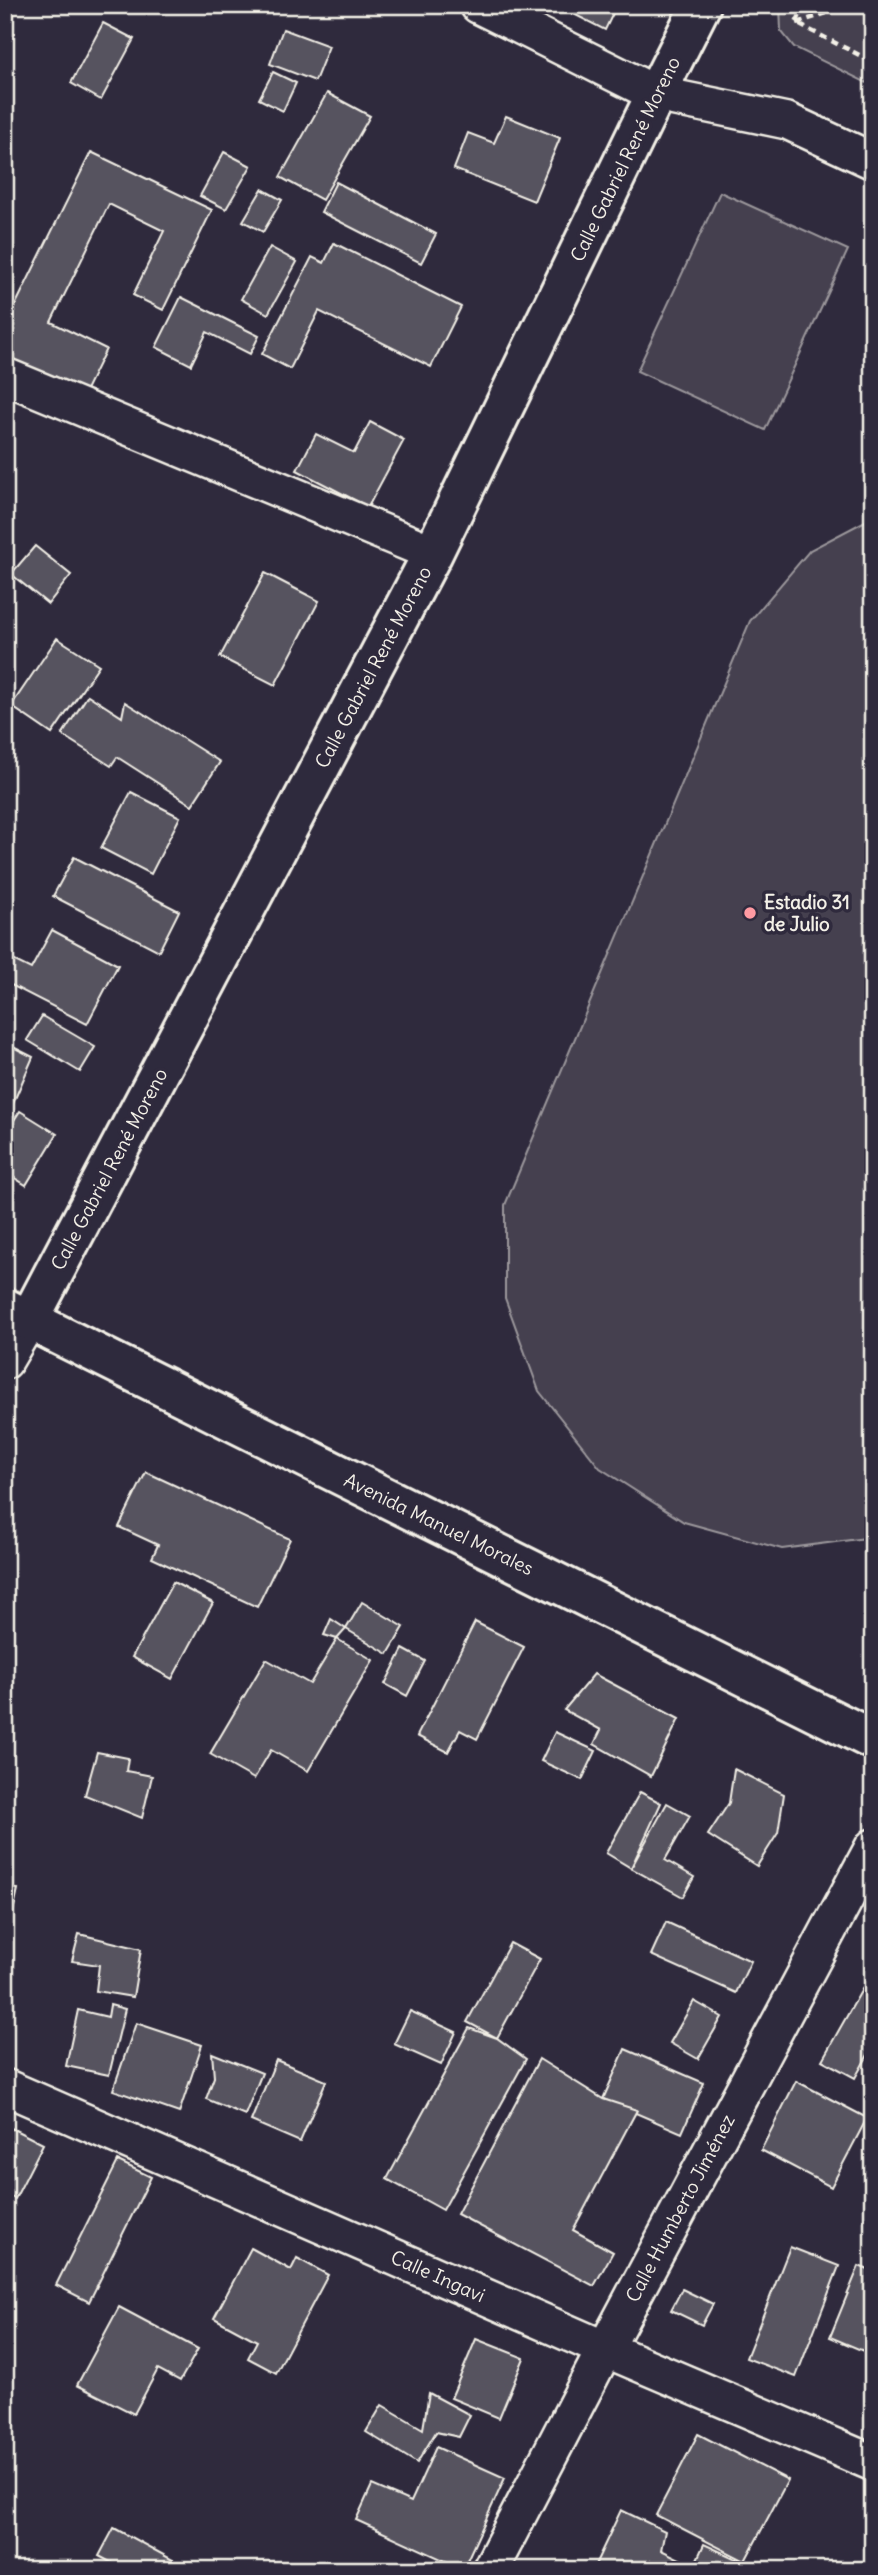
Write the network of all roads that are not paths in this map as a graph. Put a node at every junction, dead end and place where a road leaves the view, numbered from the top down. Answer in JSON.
{"nodes":[{"id":1,"x":478,"y":5,"type":"edge"},
{"id":2,"x":701,"y":5,"type":"edge"},
{"id":3,"x":656,"y":94,"type":"junction"},
{"id":4,"x":873,"y":161,"type":"edge"},
{"id":5,"x":5,"y":376,"type":"edge"},
{"id":6,"x":433,"y":553,"type":"junction"},
{"id":7,"x":17,"y":1314,"type":"edge"},
{"id":8,"x":5,"y":1361,"type":"edge"},
{"id":9,"x":873,"y":1740,"type":"edge"},
{"id":10,"x":873,"y":1847,"type":"edge"},
{"id":11,"x":5,"y":2087,"type":"edge"},
{"id":12,"x":605,"y":2349,"type":"junction"},
{"id":13,"x":873,"y":2463,"type":"edge"},
{"id":14,"x":490,"y":2570,"type":"edge"}],
"edges":[{"from":1,"to":3,"type":"street"},
{"from":2,"to":3,"type":"street","name":"Calle Gabriel René Moreno"},
{"from":3,"to":4,"type":"street"},
{"from":3,"to":6,"type":"street","name":"Calle Gabriel René Moreno"},
{"from":5,"to":6,"type":"street"},
{"from":6,"to":7,"type":"street","name":"Calle Gabriel René Moreno"},
{"from":7,"to":8,"type":"street"},
{"from":7,"to":9,"type":"street","name":"Avenida Manuel Morales"},
{"from":10,"to":12,"type":"street","name":"Calle Humberto Jiménez"},
{"from":11,"to":12,"type":"street","name":"Calle Ingavi"},
{"from":12,"to":13,"type":"street","name":"Calle Ingavi"},
{"from":12,"to":14,"type":"street","name":"Calle Humberto Jiménez"}]}
